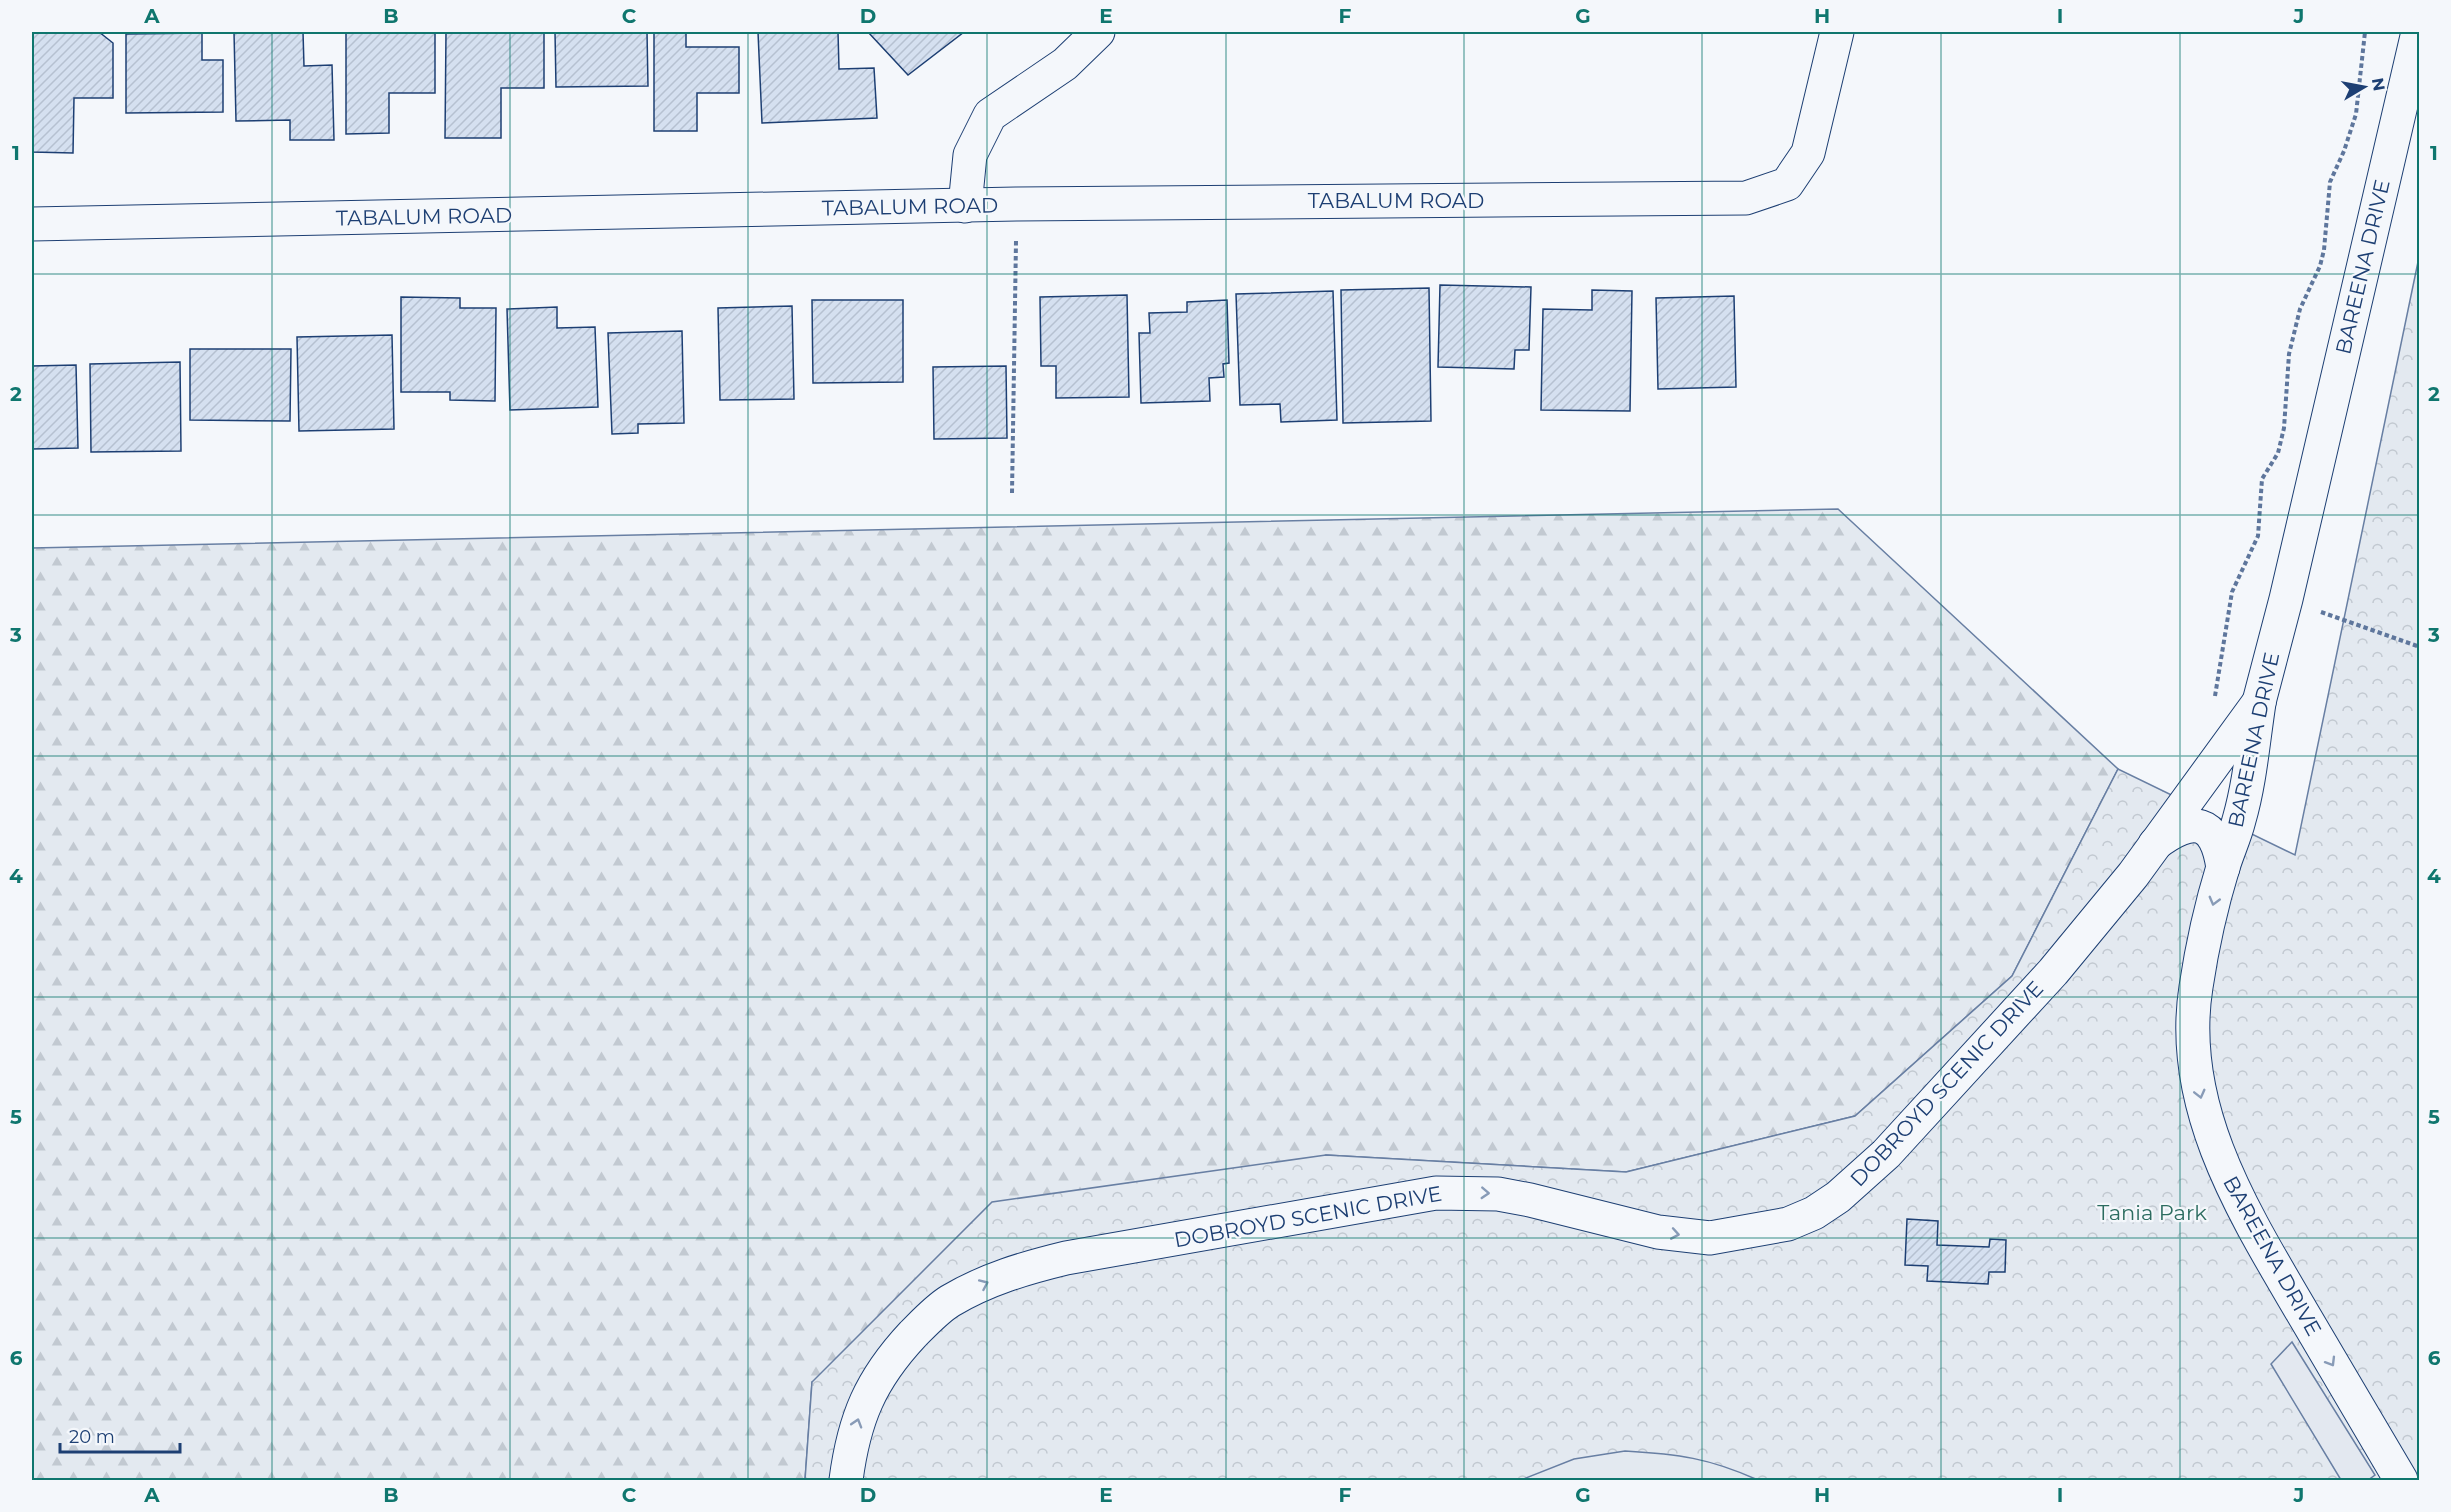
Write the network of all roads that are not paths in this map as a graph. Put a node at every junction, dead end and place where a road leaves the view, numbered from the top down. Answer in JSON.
{"nodes":[{"id":1,"x":1098,"y":32,"type":"edge"},
{"id":2,"x":1837,"y":32,"type":"edge"},
{"id":3,"x":2418,"y":32,"type":"edge"},
{"id":4,"x":965,"y":206,"type":"junction"},
{"id":5,"x":32,"y":224,"type":"edge"},
{"id":6,"x":2259,"y":702,"type":"junction"},
{"id":7,"x":2154,"y":845,"type":"junction"},
{"id":8,"x":2223,"y":868,"type":"junction"},
{"id":9,"x":846,"y":1480,"type":"edge"},
{"id":10,"x":2401,"y":1480,"type":"edge"}],
"edges":[{"from":1,"to":4,"type":"street"},
{"from":2,"to":4,"type":"street","name":"TABALUM ROAD"},
{"from":3,"to":6,"type":"street","name":"BAREENA DRIVE"},
{"from":4,"to":5,"type":"street","name":"TABALUM ROAD"},
{"from":6,"to":7,"type":"street","name":"DOBROYD SCENIC DRIVE"},
{"from":6,"to":8,"type":"street","name":"BAREENA DRIVE"},
{"from":7,"to":8,"type":"street"},
{"from":9,"to":7,"type":"street","name":"DOBROYD SCENIC DRIVE","one_way":true},
{"from":8,"to":10,"type":"street","name":"BAREENA DRIVE","one_way":true}]}
